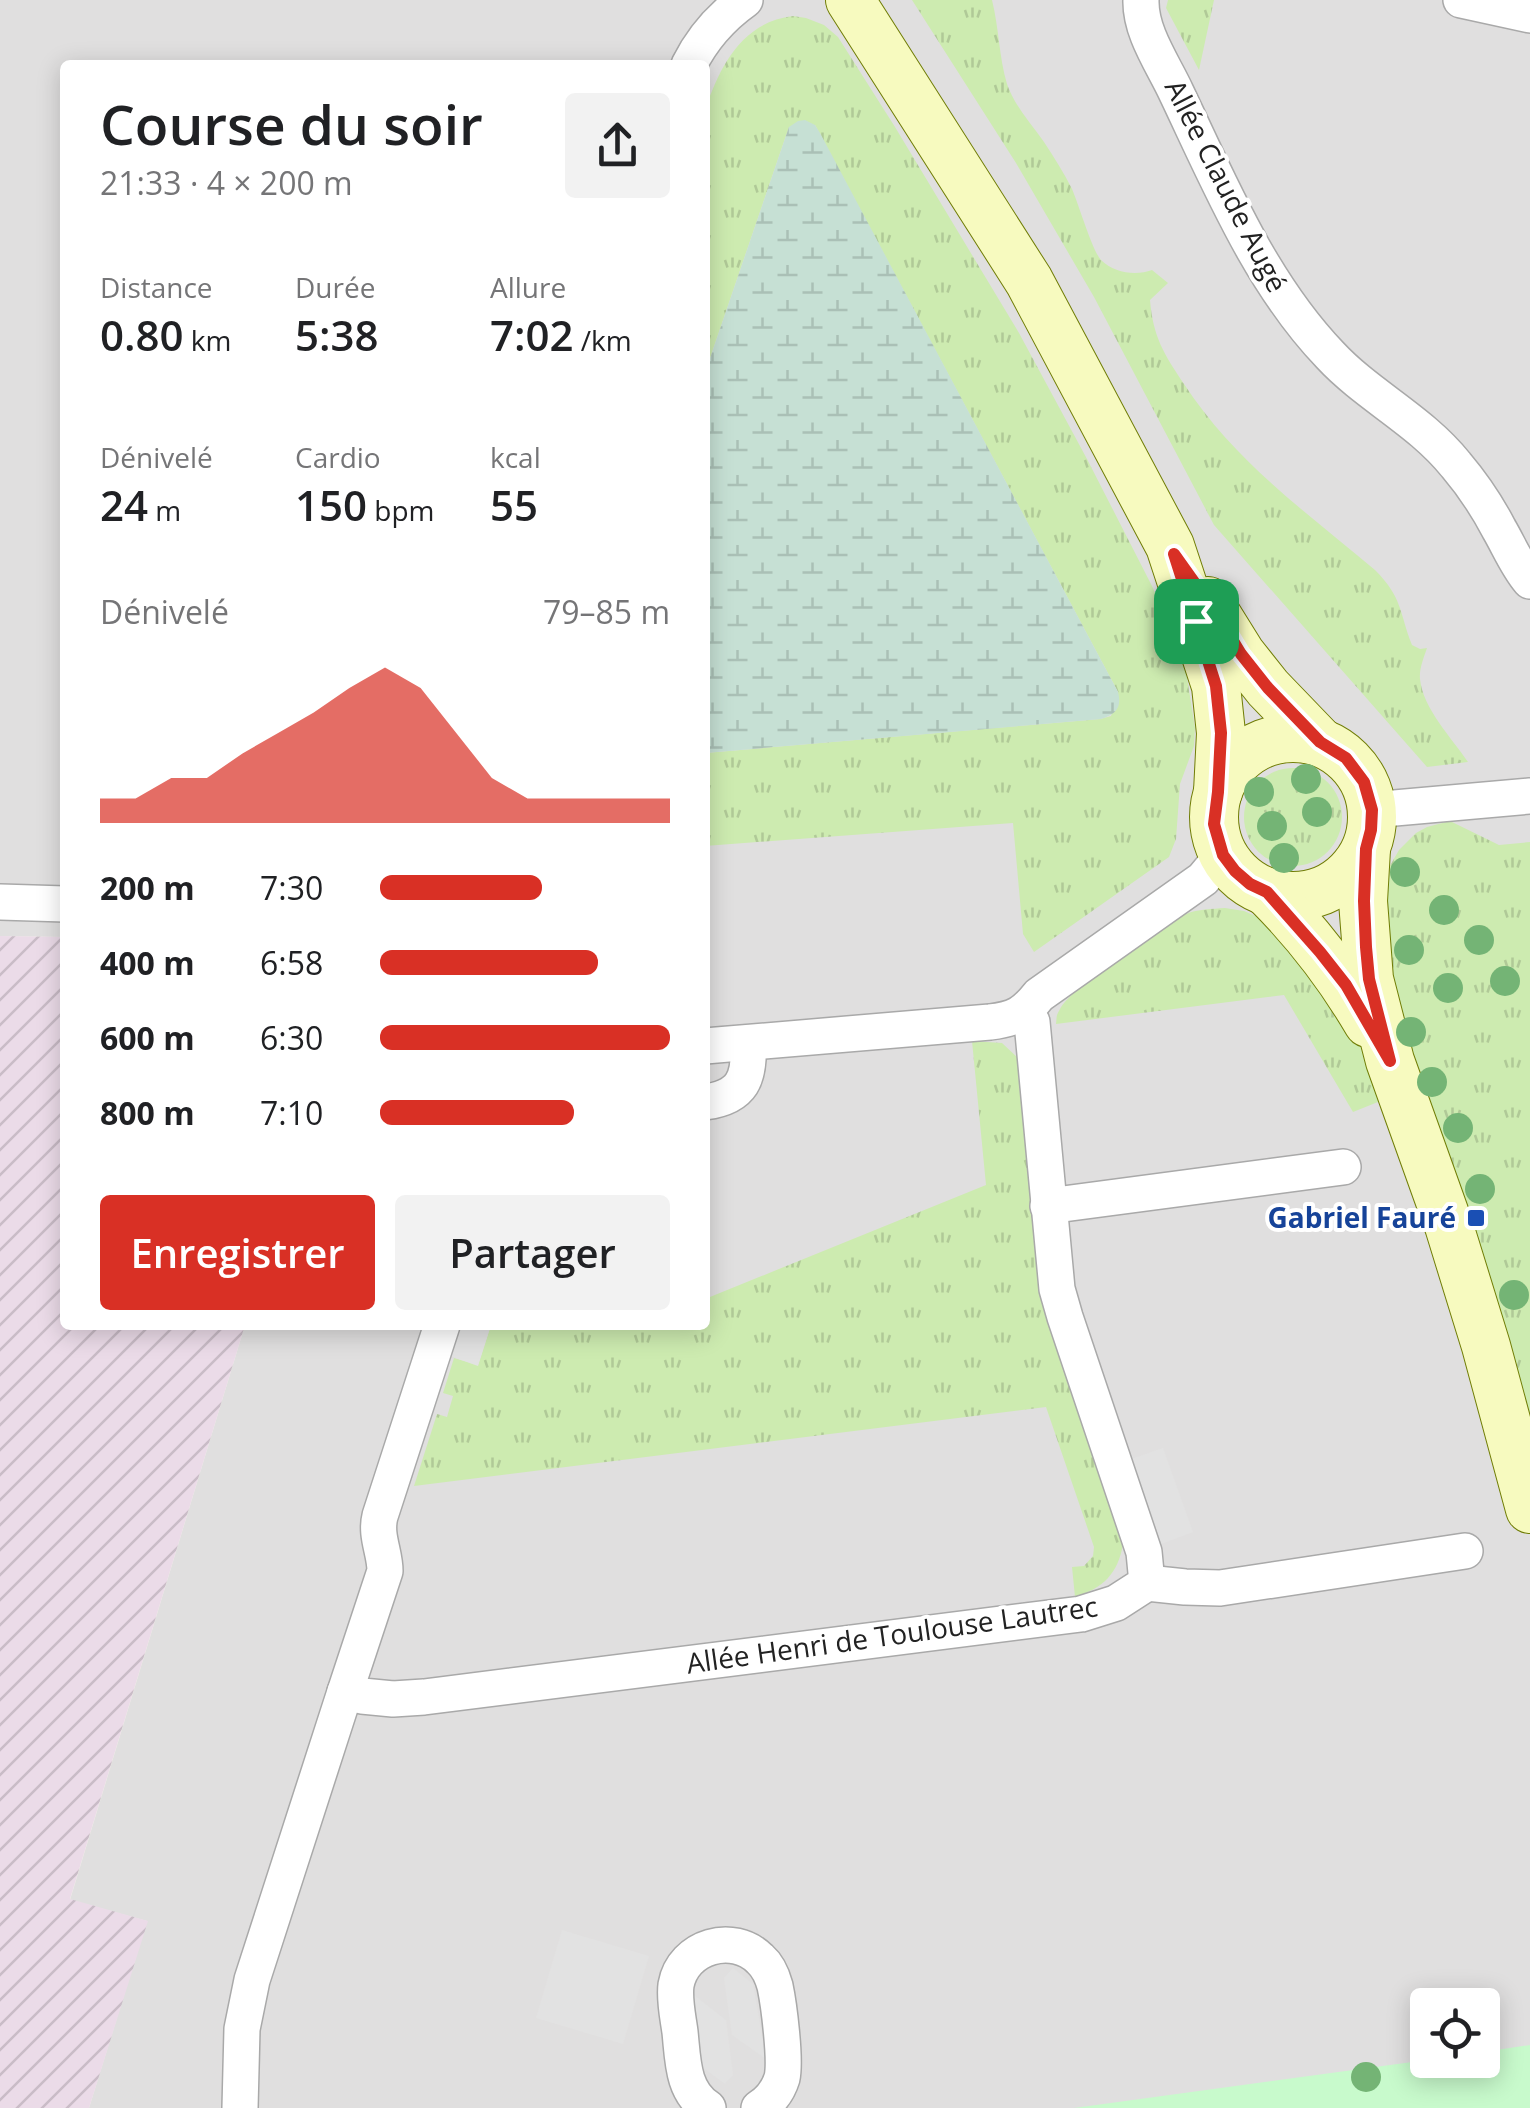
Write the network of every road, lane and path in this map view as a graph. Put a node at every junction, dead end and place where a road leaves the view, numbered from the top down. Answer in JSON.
{"nodes":[{"id":1,"x":744,"y":0,"type":"edge"},
{"id":2,"x":850,"y":0,"type":"edge"},
{"id":3,"x":1141,"y":0,"type":"edge"},
{"id":4,"x":1461,"y":0,"type":"edge"},
{"id":5,"x":1530,"y":15,"type":"edge"},
{"id":6,"x":691,"y":60,"type":"edge"},
{"id":7,"x":1174,"y":554,"type":"junction"},
{"id":8,"x":1530,"y":581,"type":"edge"},
{"id":9,"x":1320,"y":742,"type":"junction"},
{"id":10,"x":1218,"y":792,"type":"junction"},
{"id":11,"x":1530,"y":796,"type":"edge"},
{"id":12,"x":1369,"y":830,"type":"junction"},
{"id":13,"x":1223,"y":855,"type":"junction"},
{"id":14,"x":1267,"y":892,"type":"junction"},
{"id":15,"x":0,"y":902,"type":"edge"},
{"id":16,"x":60,"y":904,"type":"edge"},
{"id":17,"x":1025,"y":1012,"type":"junction"},
{"id":18,"x":748,"y":1043,"type":"junction"},
{"id":19,"x":710,"y":1046,"type":"edge"},
{"id":20,"x":1390,"y":1061,"type":"junction"},
{"id":21,"x":710,"y":1101,"type":"edge"},
{"id":22,"x":1343,"y":1166,"type":"dead end"},
{"id":23,"x":1048,"y":1206,"type":"junction"},
{"id":24,"x":440,"y":1330,"type":"edge"},
{"id":25,"x":1530,"y":1509,"type":"edge"},
{"id":26,"x":1465,"y":1551,"type":"dead end"},
{"id":27,"x":1147,"y":1583,"type":"junction"},
{"id":28,"x":345,"y":1692,"type":"junction"},
{"id":29,"x":700,"y":2106,"type":"edge"},
{"id":30,"x":240,"y":2108,"type":"edge"},
{"id":31,"x":759,"y":2108,"type":"edge"}],
"edges":[{"from":1,"to":6,"type":"street"},
{"from":2,"to":7,"type":"main road"},
{"from":3,"to":8,"type":"street","name":"Allée Claude Augé"},
{"from":4,"to":5,"type":"street"},
{"from":7,"to":9,"type":"main road"},
{"from":7,"to":10,"type":"main road"},
{"from":9,"to":10,"type":"main road"},
{"from":9,"to":12,"type":"main road"},
{"from":10,"to":13,"type":"main road"},
{"from":11,"to":12,"type":"street"},
{"from":12,"to":14,"type":"main road"},
{"from":12,"to":20,"type":"main road"},
{"from":13,"to":14,"type":"main road"},
{"from":13,"to":17,"type":"street"},
{"from":14,"to":20,"type":"main road"},
{"from":15,"to":16,"type":"street"},
{"from":17,"to":18,"type":"street"},
{"from":17,"to":23,"type":"street"},
{"from":18,"to":19,"type":"street"},
{"from":18,"to":21,"type":"street"},
{"from":20,"to":25,"type":"main road"},
{"from":22,"to":23,"type":"street"},
{"from":23,"to":27,"type":"street"},
{"from":24,"to":28,"type":"street"},
{"from":26,"to":27,"type":"street"},
{"from":27,"to":28,"type":"street","name":"Allée Henri de Toulouse Lautrec"},
{"from":28,"to":30,"type":"street"},
{"from":29,"to":31,"type":"street"}]}
